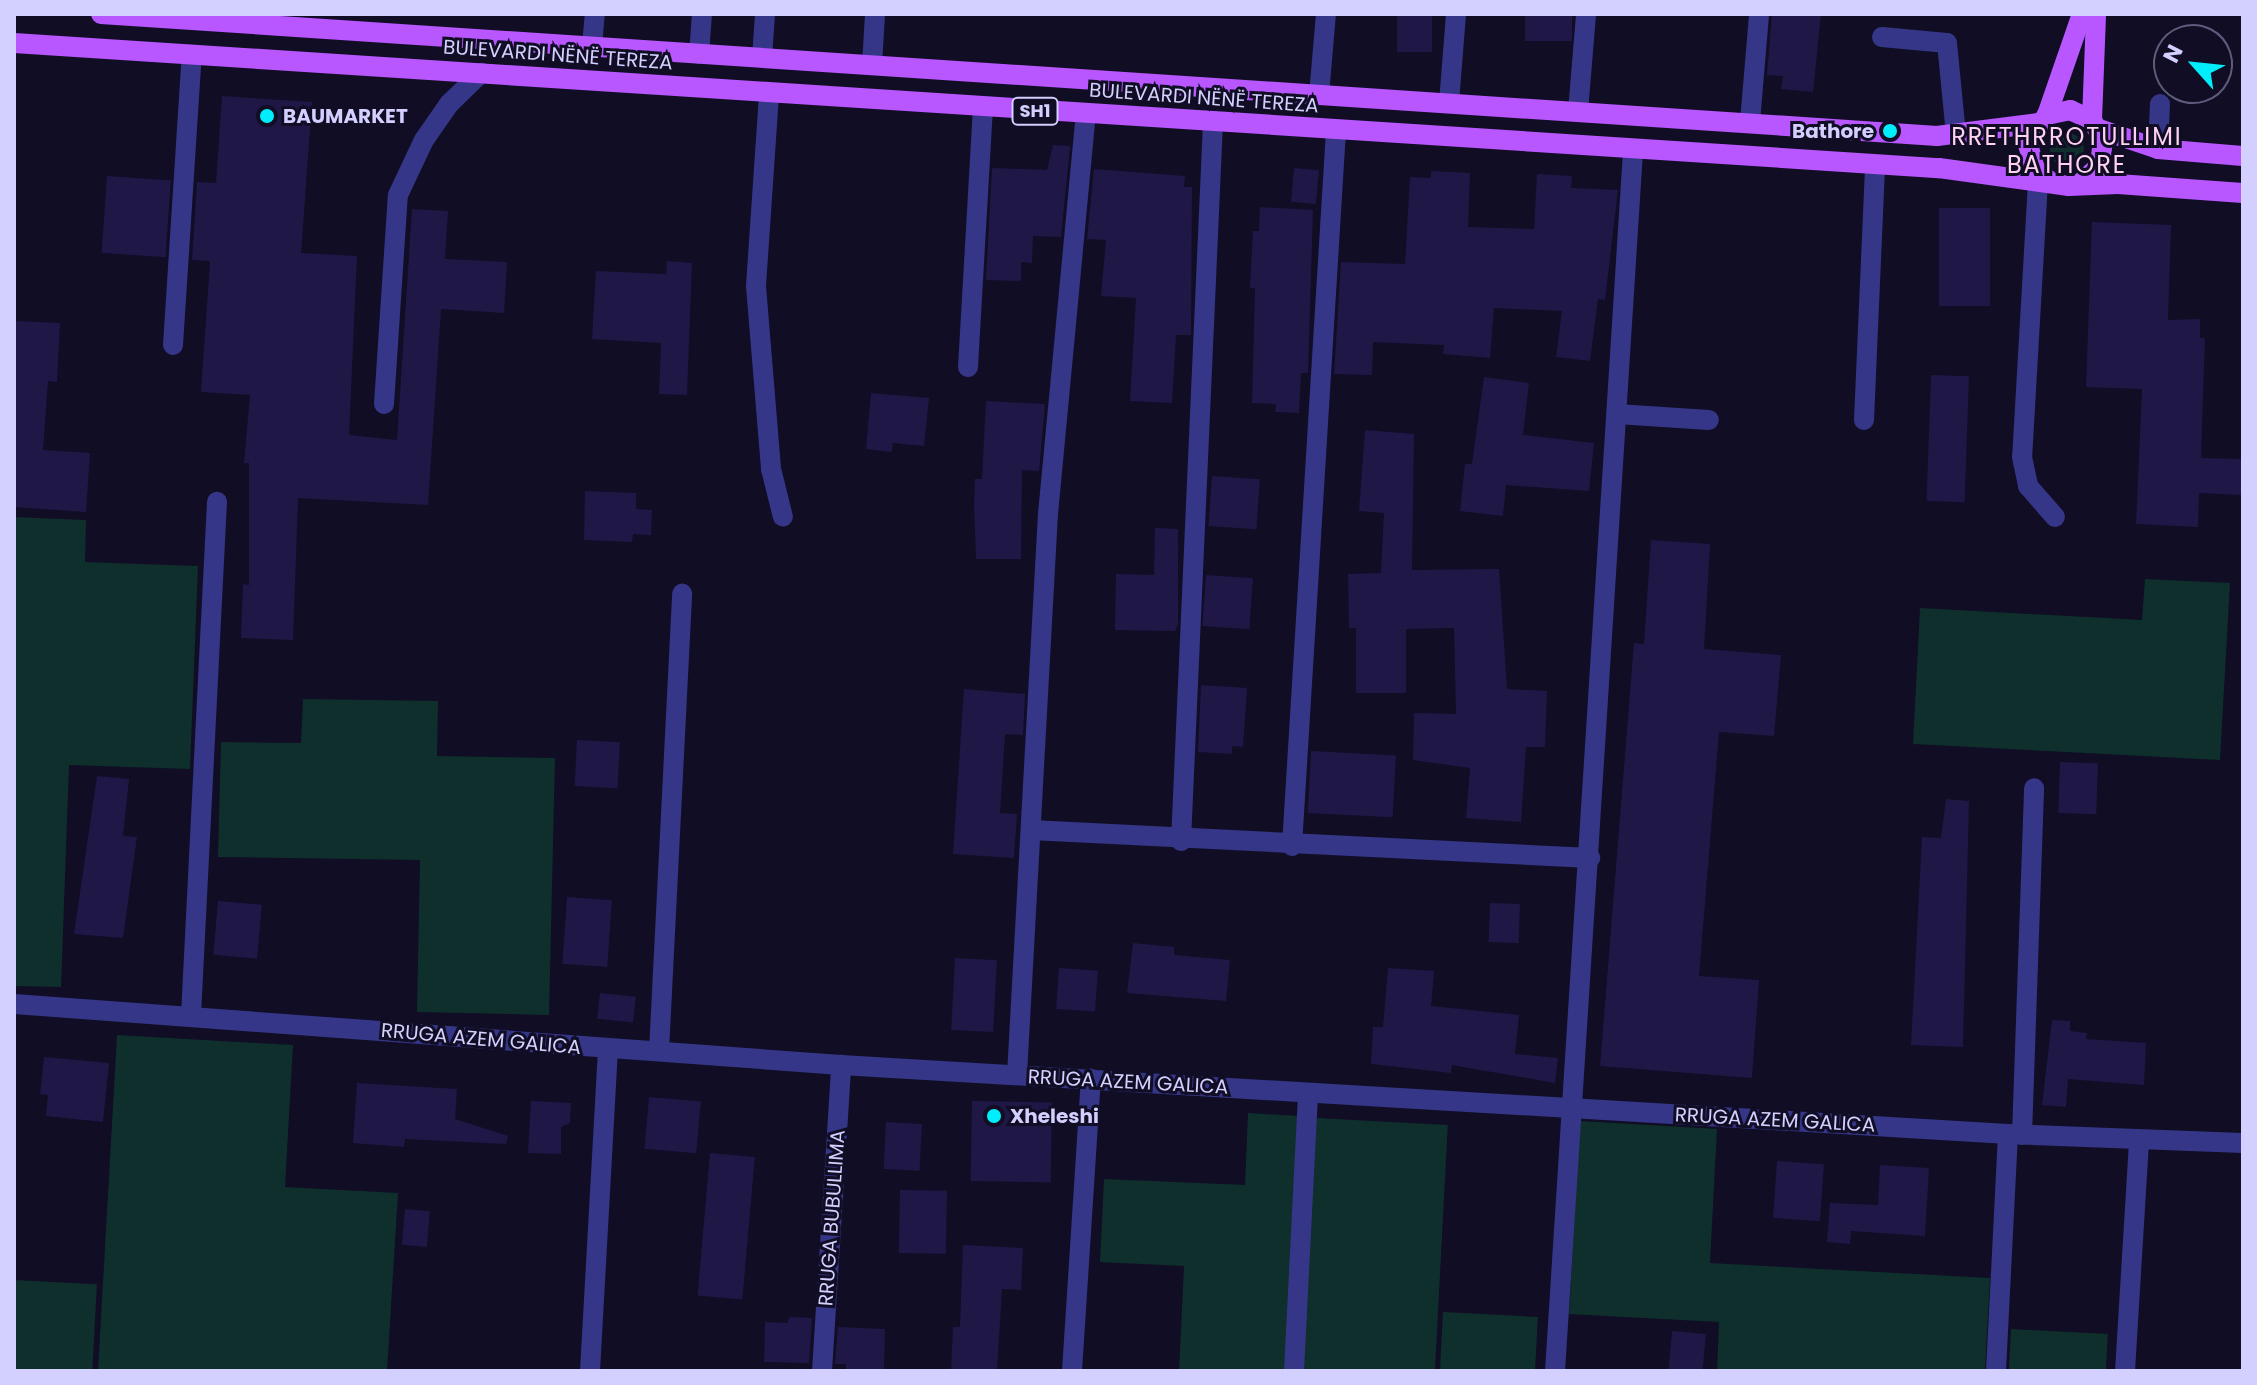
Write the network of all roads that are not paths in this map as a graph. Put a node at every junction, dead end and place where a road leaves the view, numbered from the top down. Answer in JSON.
{"nodes":[{"id":1,"x":101,"y":14,"type":"edge"},
{"id":2,"x":595,"y":14,"type":"edge"},
{"id":3,"x":702,"y":14,"type":"edge"},
{"id":4,"x":765,"y":14,"type":"edge"},
{"id":5,"x":875,"y":14,"type":"edge"},
{"id":6,"x":1326,"y":14,"type":"edge"},
{"id":7,"x":1456,"y":14,"type":"edge"},
{"id":8,"x":1586,"y":14,"type":"edge"},
{"id":9,"x":1759,"y":14,"type":"edge"},
{"id":10,"x":2082,"y":14,"type":"edge"},
{"id":11,"x":2096,"y":14,"type":"edge"},
{"id":12,"x":1882,"y":37,"type":"dead end"},
{"id":13,"x":14,"y":43,"type":"edge"},
{"id":14,"x":592,"y":46,"type":"junction"},
{"id":15,"x":699,"y":54,"type":"junction"},
{"id":16,"x":192,"y":55,"type":"junction"},
{"id":17,"x":762,"y":58,"type":"junction"},
{"id":18,"x":872,"y":65,"type":"junction"},
{"id":19,"x":481,"y":73,"type":"junction"},
{"id":20,"x":769,"y":95,"type":"junction"},
{"id":21,"x":1319,"y":95,"type":"junction"},
{"id":22,"x":1449,"y":103,"type":"junction"},
{"id":23,"x":2160,"y":104,"type":"dead end"},
{"id":24,"x":983,"y":107,"type":"junction"},
{"id":25,"x":1578,"y":112,"type":"junction"},
{"id":26,"x":1086,"y":114,"type":"junction"},
{"id":27,"x":2042,"y":119,"type":"junction"},
{"id":28,"x":1750,"y":122,"type":"junction"},
{"id":29,"x":1213,"y":123,"type":"junction"},
{"id":30,"x":2095,"y":124,"type":"junction"},
{"id":31,"x":1336,"y":131,"type":"junction"},
{"id":32,"x":1956,"y":135,"type":"junction"},
{"id":33,"x":2158,"y":149,"type":"junction"},
{"id":34,"x":1633,"y":152,"type":"junction"},
{"id":35,"x":2243,"y":156,"type":"edge"},
{"id":36,"x":1875,"y":167,"type":"junction"},
{"id":37,"x":2047,"y":183,"type":"junction"},
{"id":38,"x":2081,"y":183,"type":"junction"},
{"id":39,"x":2243,"y":193,"type":"edge"},
{"id":40,"x":173,"y":345,"type":"dead end"},
{"id":41,"x":968,"y":367,"type":"dead end"},
{"id":42,"x":384,"y":404,"type":"dead end"},
{"id":43,"x":1617,"y":414,"type":"junction"},
{"id":44,"x":1709,"y":420,"type":"dead end"},
{"id":45,"x":1864,"y":420,"type":"dead end"},
{"id":46,"x":217,"y":502,"type":"dead end"},
{"id":47,"x":783,"y":517,"type":"dead end"},
{"id":48,"x":2055,"y":517,"type":"dead end"},
{"id":49,"x":682,"y":594,"type":"dead end"},
{"id":50,"x":2034,"y":788,"type":"dead end"},
{"id":51,"x":1031,"y":830,"type":"junction"},
{"id":52,"x":1181,"y":841,"type":"junction"},
{"id":53,"x":1292,"y":846,"type":"junction"},
{"id":54,"x":1590,"y":858,"type":"junction"},
{"id":55,"x":14,"y":1004,"type":"edge"},
{"id":56,"x":191,"y":1015,"type":"junction"},
{"id":57,"x":608,"y":1049,"type":"junction"},
{"id":58,"x":659,"y":1051,"type":"junction"},
{"id":59,"x":841,"y":1065,"type":"junction"},
{"id":60,"x":1017,"y":1075,"type":"junction"},
{"id":61,"x":1091,"y":1079,"type":"junction"},
{"id":62,"x":1308,"y":1093,"type":"junction"},
{"id":63,"x":1574,"y":1108,"type":"junction"},
{"id":64,"x":2015,"y":1135,"type":"junction"},
{"id":65,"x":2139,"y":1139,"type":"junction"},
{"id":66,"x":2243,"y":1143,"type":"edge"},
{"id":67,"x":590,"y":1371,"type":"edge"},
{"id":68,"x":822,"y":1371,"type":"edge"},
{"id":69,"x":1072,"y":1371,"type":"edge"},
{"id":70,"x":1294,"y":1371,"type":"edge"},
{"id":71,"x":1555,"y":1371,"type":"edge"},
{"id":72,"x":1996,"y":1371,"type":"edge"},
{"id":73,"x":2125,"y":1371,"type":"edge"}],
"edges":[{"from":1,"to":14,"type":"main road","name":"BULEVARDI NËNË TEREZA","number":"SH1"},
{"from":2,"to":14,"type":"street"},
{"from":3,"to":15,"type":"street"},
{"from":4,"to":17,"type":"street"},
{"from":5,"to":18,"type":"street"},
{"from":6,"to":21,"type":"street"},
{"from":7,"to":22,"type":"street"},
{"from":8,"to":25,"type":"street"},
{"from":9,"to":28,"type":"street"},
{"from":10,"to":27,"type":"main road"},
{"from":11,"to":30,"type":"main road"},
{"from":12,"to":32,"type":"street"},
{"from":13,"to":16,"type":"main road","name":"BULEVARDI NËNË TEREZA","number":"SH1"},
{"from":14,"to":15,"type":"main road","name":"BULEVARDI NËNË TEREZA","number":"SH1"},
{"from":15,"to":17,"type":"main road","name":"BULEVARDI NËNË TEREZA","number":"SH1"},
{"from":16,"to":19,"type":"main road","name":"BULEVARDI NËNË TEREZA","number":"SH1"},
{"from":16,"to":40,"type":"street"},
{"from":17,"to":18,"type":"main road","name":"BULEVARDI NËNË TEREZA","number":"SH1"},
{"from":18,"to":21,"type":"main road","name":"BULEVARDI NËNË TEREZA","number":"SH1"},
{"from":19,"to":20,"type":"main road","name":"BULEVARDI NËNË TEREZA","number":"SH1"},
{"from":19,"to":42,"type":"street"},
{"from":20,"to":24,"type":"main road","name":"BULEVARDI NËNË TEREZA","number":"SH1"},
{"from":20,"to":47,"type":"street"},
{"from":21,"to":22,"type":"main road","name":"BULEVARDI NËNË TEREZA","number":"SH1"},
{"from":22,"to":25,"type":"main road","name":"BULEVARDI NËNË TEREZA","number":"SH1"},
{"from":23,"to":33,"type":"street"},
{"from":24,"to":26,"type":"main road","name":"BULEVARDI NËNË TEREZA","number":"SH1"},
{"from":24,"to":41,"type":"street"},
{"from":25,"to":28,"type":"main road","name":"BULEVARDI NËNË TEREZA","number":"SH1"},
{"from":26,"to":29,"type":"main road","name":"BULEVARDI NËNË TEREZA","number":"SH1"},
{"from":26,"to":51,"type":"street"},
{"from":27,"to":30,"type":"main road","name":"BULEVARDI NËNË TEREZA","number":"SH1"},
{"from":27,"to":32,"type":"main road","name":"BULEVARDI NËNË TEREZA","number":"SH1"},
{"from":27,"to":37,"type":"main road"},
{"from":28,"to":32,"type":"main road","name":"BULEVARDI NËNË TEREZA","number":"SH1"},
{"from":29,"to":31,"type":"main road","name":"BULEVARDI NËNË TEREZA","number":"SH1"},
{"from":29,"to":52,"type":"street"},
{"from":30,"to":33,"type":"main road","name":"BULEVARDI NËNË TEREZA","number":"SH1"},
{"from":30,"to":38,"type":"main road"},
{"from":31,"to":34,"type":"main road","name":"BULEVARDI NËNË TEREZA","number":"SH1"},
{"from":31,"to":53,"type":"street"},
{"from":33,"to":35,"type":"main road","name":"BULEVARDI NËNË TEREZA","number":"SH1"},
{"from":34,"to":36,"type":"main road","name":"BULEVARDI NËNË TEREZA","number":"SH1"},
{"from":34,"to":43,"type":"street"},
{"from":36,"to":37,"type":"main road","name":"BULEVARDI NËNË TEREZA","number":"SH1"},
{"from":36,"to":45,"type":"street"},
{"from":37,"to":38,"type":"main road","name":"BULEVARDI NËNË TEREZA","number":"SH1"},
{"from":37,"to":48,"type":"street"},
{"from":38,"to":39,"type":"main road","name":"BULEVARDI NËNË TEREZA","number":"SH1"},
{"from":43,"to":44,"type":"street"},
{"from":43,"to":54,"type":"street"},
{"from":46,"to":56,"type":"street"},
{"from":49,"to":58,"type":"street"},
{"from":50,"to":64,"type":"street"},
{"from":51,"to":52,"type":"street"},
{"from":51,"to":60,"type":"street"},
{"from":52,"to":53,"type":"street"},
{"from":53,"to":54,"type":"street"},
{"from":54,"to":63,"type":"street"},
{"from":55,"to":56,"type":"street","name":"RRUGA AZEM GALICA"},
{"from":56,"to":57,"type":"street","name":"RRUGA AZEM GALICA"},
{"from":57,"to":58,"type":"street","name":"RRUGA AZEM GALICA"},
{"from":57,"to":67,"type":"street"},
{"from":58,"to":59,"type":"street","name":"RRUGA AZEM GALICA"},
{"from":59,"to":60,"type":"street","name":"RRUGA AZEM GALICA"},
{"from":59,"to":68,"type":"street","name":"RRUGA BUBULLIMA"},
{"from":60,"to":61,"type":"street","name":"RRUGA AZEM GALICA"},
{"from":61,"to":62,"type":"street","name":"RRUGA AZEM GALICA"},
{"from":61,"to":69,"type":"street"},
{"from":62,"to":63,"type":"street","name":"RRUGA AZEM GALICA"},
{"from":62,"to":70,"type":"street"},
{"from":63,"to":64,"type":"street","name":"RRUGA AZEM GALICA"},
{"from":63,"to":71,"type":"street"},
{"from":64,"to":65,"type":"street","name":"RRUGA AZEM GALICA"},
{"from":64,"to":72,"type":"street"},
{"from":65,"to":66,"type":"street","name":"RRUGA AZEM GALICA"},
{"from":65,"to":73,"type":"street"}]}
